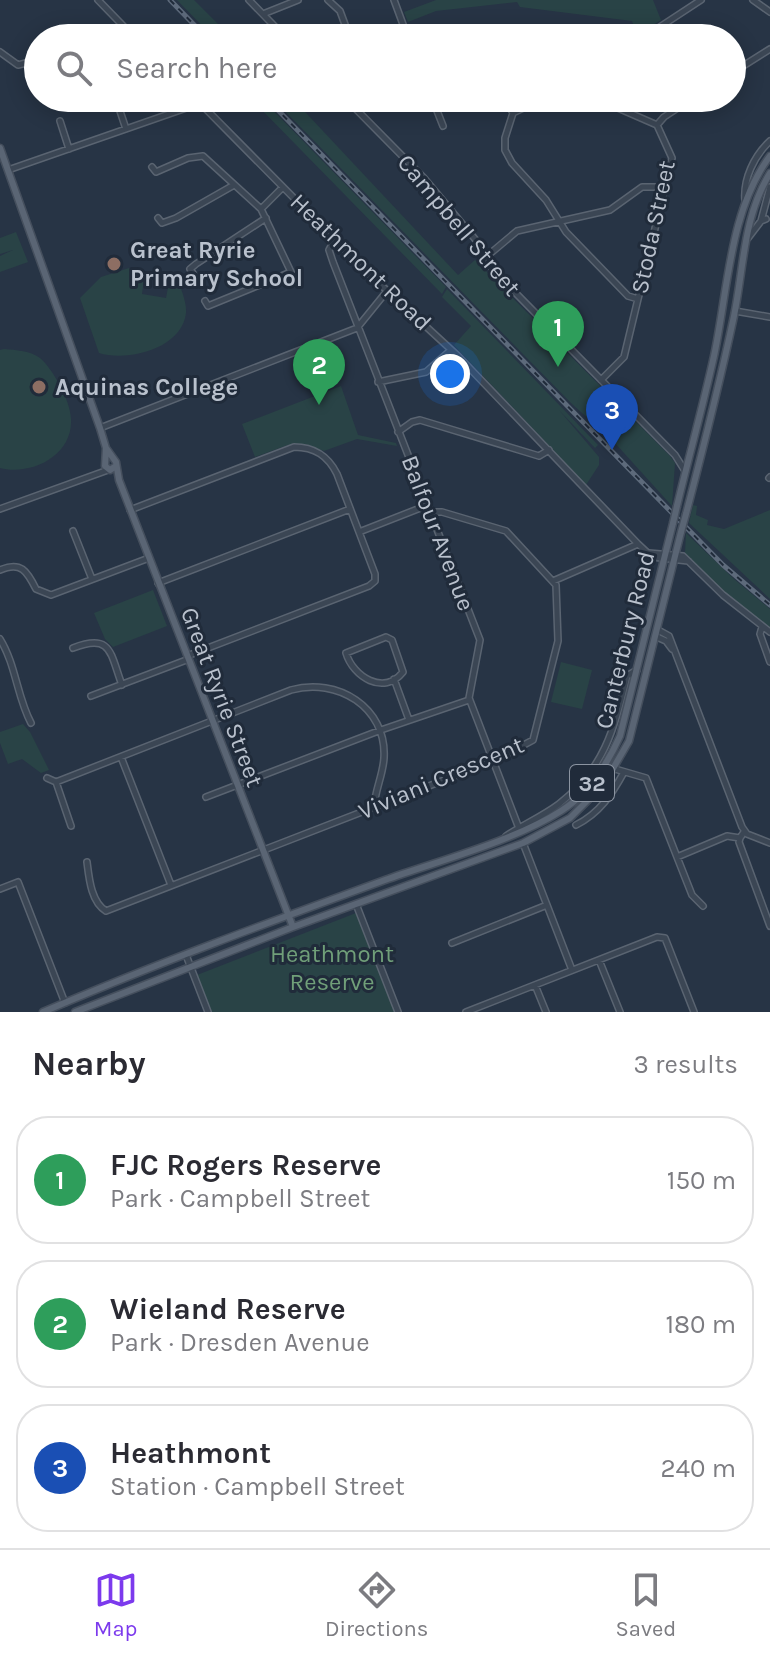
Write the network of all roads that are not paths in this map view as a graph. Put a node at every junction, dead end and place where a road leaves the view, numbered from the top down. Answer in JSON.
{"nodes":[{"id":1,"x":98,"y":0,"type":"edge"},
{"id":2,"x":249,"y":0,"type":"edge"},
{"id":3,"x":298,"y":0,"type":"edge"},
{"id":4,"x":328,"y":0,"type":"edge"},
{"id":5,"x":394,"y":0,"type":"edge"},
{"id":6,"x":701,"y":0,"type":"edge"},
{"id":7,"x":753,"y":0,"type":"edge"},
{"id":8,"x":770,"y":12,"type":"edge"},
{"id":9,"x":263,"y":14,"type":"junction"},
{"id":10,"x":121,"y":24,"type":"edge"},
{"id":11,"x":273,"y":24,"type":"edge"},
{"id":12,"x":345,"y":24,"type":"edge"},
{"id":13,"x":403,"y":24,"type":"edge"},
{"id":14,"x":664,"y":24,"type":"edge"},
{"id":15,"x":770,"y":49,"type":"edge"},
{"id":16,"x":0,"y":52,"type":"edge"},
{"id":17,"x":24,"y":64,"type":"edge"},
{"id":18,"x":746,"y":64,"type":"edge"},
{"id":19,"x":120,"y":112,"type":"edge"},
{"id":20,"x":175,"y":112,"type":"edge"},
{"id":21,"x":208,"y":112,"type":"edge"},
{"id":22,"x":359,"y":112,"type":"edge"},
{"id":23,"x":438,"y":112,"type":"edge"},
{"id":24,"x":628,"y":112,"type":"edge"},
{"id":25,"x":672,"y":112,"type":"edge"},
{"id":26,"x":513,"y":113,"type":"edge"},
{"id":27,"x":60,"y":121,"type":"dead end"},
{"id":28,"x":657,"y":125,"type":"junction"},
{"id":29,"x":443,"y":126,"type":"dead end"},
{"id":30,"x":126,"y":129,"type":"junction"},
{"id":31,"x":770,"y":141,"type":"edge"},
{"id":32,"x":0,"y":148,"type":"edge"},
{"id":33,"x":69,"y":149,"type":"junction"},
{"id":34,"x":770,"y":156,"type":"edge"},
{"id":35,"x":152,"y":167,"type":"dead end"},
{"id":36,"x":8,"y":170,"type":"junction"},
{"id":37,"x":770,"y":173,"type":"edge"},
{"id":38,"x":234,"y":185,"type":"junction"},
{"id":39,"x":283,"y":187,"type":"junction"},
{"id":40,"x":666,"y":187,"type":"junction"},
{"id":41,"x":770,"y":187,"type":"edge"},
{"id":42,"x":749,"y":207,"type":"junction"},
{"id":43,"x":261,"y":209,"type":"junction"},
{"id":44,"x":266,"y":218,"type":"junction"},
{"id":45,"x":765,"y":219,"type":"edge"},
{"id":46,"x":559,"y":221,"type":"junction"},
{"id":47,"x":162,"y":223,"type":"dead end"},
{"id":48,"x":335,"y":239,"type":"junction"},
{"id":49,"x":744,"y":243,"type":"junction"},
{"id":50,"x":485,"y":255,"type":"junction"},
{"id":51,"x":194,"y":275,"type":"dead end"},
{"id":52,"x":387,"y":291,"type":"junction"},
{"id":53,"x":638,"y":299,"type":"junction"},
{"id":54,"x":208,"y":305,"type":"dead end"},
{"id":55,"x":723,"y":309,"type":"junction"},
{"id":56,"x":735,"y":311,"type":"junction"},
{"id":57,"x":770,"y":317,"type":"edge"},
{"id":58,"x":357,"y":328,"type":"junction"},
{"id":59,"x":451,"y":350,"type":"junction"},
{"id":60,"x":601,"y":380,"type":"junction"},
{"id":61,"x":378,"y":382,"type":"junction"},
{"id":62,"x":704,"y":396,"type":"junction"},
{"id":63,"x":714,"y":398,"type":"junction"},
{"id":64,"x":100,"y":428,"type":"junction"},
{"id":65,"x":398,"y":432,"type":"junction"},
{"id":66,"x":549,"y":450,"type":"junction"},
{"id":67,"x":690,"y":454,"type":"junction"},
{"id":68,"x":675,"y":455,"type":"junction"},
{"id":69,"x":110,"y":465,"type":"junction"},
{"id":70,"x":685,"y":472,"type":"junction"},
{"id":71,"x":691,"y":493,"type":"junction"},
{"id":72,"x":680,"y":496,"type":"junction"},
{"id":73,"x":428,"y":505,"type":"junction"},
{"id":74,"x":0,"y":509,"type":"edge"},
{"id":75,"x":350,"y":509,"type":"junction"},
{"id":76,"x":130,"y":510,"type":"junction"},
{"id":77,"x":431,"y":512,"type":"junction"},
{"id":78,"x":73,"y":531,"type":"dead end"},
{"id":79,"x":359,"y":532,"type":"junction"},
{"id":80,"x":638,"y":544,"type":"junction"},
{"id":81,"x":650,"y":555,"type":"junction"},
{"id":82,"x":665,"y":556,"type":"junction"},
{"id":83,"x":676,"y":557,"type":"junction"},
{"id":84,"x":149,"y":558,"type":"junction"},
{"id":85,"x":0,"y":570,"type":"edge"},
{"id":86,"x":661,"y":572,"type":"junction"},
{"id":87,"x":92,"y":579,"type":"junction"},
{"id":88,"x":553,"y":581,"type":"junction"},
{"id":89,"x":158,"y":583,"type":"junction"},
{"id":90,"x":762,"y":627,"type":"junction"},
{"id":91,"x":644,"y":630,"type":"junction"},
{"id":92,"x":770,"y":632,"type":"edge"},
{"id":93,"x":657,"y":634,"type":"junction"},
{"id":94,"x":0,"y":639,"type":"edge"},
{"id":95,"x":73,"y":648,"type":"dead end"},
{"id":96,"x":188,"y":658,"type":"junction"},
{"id":97,"x":770,"y":662,"type":"edge"},
{"id":98,"x":394,"y":679,"type":"junction"},
{"id":99,"x":122,"y":685,"type":"junction"},
{"id":100,"x":91,"y":696,"type":"dead end"},
{"id":101,"x":469,"y":700,"type":"junction"},
{"id":102,"x":409,"y":720,"type":"junction"},
{"id":103,"x":213,"y":721,"type":"junction"},
{"id":104,"x":31,"y":723,"type":"dead end"},
{"id":105,"x":381,"y":730,"type":"junction"},
{"id":106,"x":121,"y":757,"type":"junction"},
{"id":107,"x":493,"y":761,"type":"junction"},
{"id":108,"x":615,"y":769,"type":"junction"},
{"id":109,"x":624,"y":772,"type":"junction"},
{"id":110,"x":47,"y":778,"type":"dead end"},
{"id":111,"x":56,"y":782,"type":"junction"},
{"id":112,"x":238,"y":785,"type":"junction"},
{"id":113,"x":206,"y":797,"type":"dead end"},
{"id":114,"x":374,"y":807,"type":"junction"},
{"id":115,"x":576,"y":825,"type":"dead end"},
{"id":116,"x":71,"y":826,"type":"dead end"},
{"id":117,"x":519,"y":829,"type":"junction"},
{"id":118,"x":744,"y":832,"type":"junction"},
{"id":119,"x":740,"y":838,"type":"junction"},
{"id":120,"x":523,"y":843,"type":"junction"},
{"id":121,"x":770,"y":843,"type":"edge"},
{"id":122,"x":262,"y":850,"type":"junction"},
{"id":123,"x":677,"y":857,"type":"junction"},
{"id":124,"x":87,"y":862,"type":"dead end"},
{"id":125,"x":171,"y":885,"type":"junction"},
{"id":126,"x":362,"y":888,"type":"junction"},
{"id":127,"x":0,"y":889,"type":"edge"},
{"id":128,"x":328,"y":901,"type":"junction"},
{"id":129,"x":356,"y":904,"type":"junction"},
{"id":130,"x":547,"y":905,"type":"junction"},
{"id":131,"x":703,"y":906,"type":"dead end"},
{"id":132,"x":288,"y":916,"type":"junction"},
{"id":133,"x":770,"y":926,"type":"edge"},
{"id":134,"x":293,"y":927,"type":"junction"},
{"id":135,"x":452,"y":943,"type":"dead end"},
{"id":136,"x":186,"y":955,"type":"junction"},
{"id":137,"x":599,"y":960,"type":"junction"},
{"id":138,"x":191,"y":967,"type":"junction"},
{"id":139,"x":572,"y":970,"type":"junction"},
{"id":140,"x":535,"y":985,"type":"junction"},
{"id":141,"x":65,"y":1003,"type":"junction"},
{"id":142,"x":43,"y":1012,"type":"edge"},
{"id":143,"x":75,"y":1012,"type":"edge"},
{"id":144,"x":208,"y":1012,"type":"edge"},
{"id":145,"x":398,"y":1012,"type":"edge"},
{"id":146,"x":466,"y":1012,"type":"edge"},
{"id":147,"x":546,"y":1012,"type":"edge"},
{"id":148,"x":620,"y":1012,"type":"edge"},
{"id":149,"x":694,"y":1012,"type":"edge"}],
"edges":[{"from":1,"to":10,"type":"street"},
{"from":2,"to":9,"type":"street"},
{"from":3,"to":9,"type":"street"},
{"from":4,"to":12,"type":"street"},
{"from":5,"to":13,"type":"street"},
{"from":6,"to":14,"type":"street"},
{"from":7,"to":8,"type":"street"},
{"from":9,"to":11,"type":"street"},
{"from":15,"to":18,"type":"street"},
{"from":16,"to":17,"type":"street"},
{"from":19,"to":30,"type":"street"},
{"from":20,"to":30,"type":"street"},
{"from":21,"to":39,"type":"street","name":"Heathmont Road"},
{"from":22,"to":50,"type":"street","name":"Campbell Street"},
{"from":23,"to":29,"type":"street"},
{"from":24,"to":28,"type":"street","name":"Stoda Street"},
{"from":25,"to":28,"type":"street"},
{"from":26,"to":46,"type":"street"},
{"from":27,"to":33,"type":"street"},
{"from":28,"to":40,"type":"street","name":"Stoda Street"},
{"from":30,"to":33,"type":"street"},
{"from":31,"to":42,"type":"street"},
{"from":32,"to":36,"type":"main road","name":"Great Ryrie Street"},
{"from":33,"to":36,"type":"street"},
{"from":34,"to":42,"type":"main road","name":"Canterbury Road","number":"32"},
{"from":35,"to":38,"type":"street"},
{"from":36,"to":64,"type":"main road","name":"Great Ryrie Street"},
{"from":37,"to":42,"type":"main road","name":"Canterbury Road","number":"32"},
{"from":38,"to":43,"type":"street"},
{"from":38,"to":47,"type":"street"},
{"from":39,"to":43,"type":"street"},
{"from":39,"to":48,"type":"street","name":"Heathmont Road"},
{"from":40,"to":46,"type":"street"},
{"from":40,"to":53,"type":"street","name":"Stoda Street"},
{"from":41,"to":45,"type":"street"},
{"from":42,"to":45,"type":"street"},
{"from":42,"to":49,"type":"main road","name":"Canterbury Road","number":"32"},
{"from":42,"to":55,"type":"main road","name":"Canterbury Road","number":"32"},
{"from":43,"to":44,"type":"street"},
{"from":44,"to":51,"type":"street"},
{"from":44,"to":54,"type":"street"},
{"from":45,"to":49,"type":"street"},
{"from":46,"to":50,"type":"street"},
{"from":46,"to":53,"type":"street"},
{"from":48,"to":52,"type":"street","name":"Heathmont Road"},
{"from":48,"to":58,"type":"street","name":"Balfour Avenue"},
{"from":49,"to":56,"type":"main road","name":"Canterbury Road","number":"32"},
{"from":50,"to":60,"type":"street","name":"Campbell Street"},
{"from":52,"to":58,"type":"street"},
{"from":52,"to":59,"type":"street","name":"Heathmont Road"},
{"from":53,"to":60,"type":"street","name":"Stoda Street"},
{"from":55,"to":56,"type":"main road"},
{"from":55,"to":62,"type":"main road","name":"Canterbury Road","number":"32"},
{"from":56,"to":57,"type":"street"},
{"from":56,"to":63,"type":"main road","name":"Canterbury Road","number":"32"},
{"from":58,"to":61,"type":"street","name":"Balfour Avenue"},
{"from":58,"to":64,"type":"street"},
{"from":59,"to":61,"type":"street"},
{"from":59,"to":66,"type":"street","name":"Heathmont Road"},
{"from":60,"to":68,"type":"street","name":"Campbell Street"},
{"from":61,"to":65,"type":"street","name":"Balfour Avenue"},
{"from":62,"to":63,"type":"main road"},
{"from":62,"to":67,"type":"main road","name":"Canterbury Road","number":"32"},
{"from":63,"to":71,"type":"main road","name":"Canterbury Road","number":"32"},
{"from":64,"to":69,"type":"main road","name":"Great Ryrie Street"},
{"from":65,"to":66,"type":"street"},
{"from":65,"to":73,"type":"street","name":"Balfour Avenue"},
{"from":66,"to":80,"type":"street","name":"Heathmont Road"},
{"from":67,"to":68,"type":"street"},
{"from":67,"to":70,"type":"main road","name":"Canterbury Road","number":"32"},
{"from":68,"to":70,"type":"street","name":"Campbell Street"},
{"from":69,"to":74,"type":"street"},
{"from":69,"to":76,"type":"main road","name":"Great Ryrie Street"},
{"from":70,"to":72,"type":"main road","name":"Canterbury Road","number":"32"},
{"from":71,"to":72,"type":"main road"},
{"from":71,"to":83,"type":"main road","name":"Canterbury Road","number":"32","bridge":true},
{"from":72,"to":82,"type":"main road","name":"Canterbury Road","number":"32","bridge":true},
{"from":73,"to":77,"type":"street","name":"Balfour Avenue"},
{"from":73,"to":79,"type":"street"},
{"from":75,"to":76,"type":"street"},
{"from":75,"to":79,"type":"street"},
{"from":75,"to":89,"type":"street"},
{"from":76,"to":84,"type":"main road","name":"Great Ryrie Street"},
{"from":77,"to":88,"type":"street"},
{"from":77,"to":101,"type":"street","name":"Balfour Avenue"},
{"from":78,"to":87,"type":"street"},
{"from":79,"to":96,"type":"street"},
{"from":80,"to":81,"type":"street","name":"Heathmont Road"},
{"from":80,"to":88,"type":"street"},
{"from":81,"to":82,"type":"street"},
{"from":81,"to":86,"type":"street","name":"Heathmont Road"},
{"from":82,"to":83,"type":"street"},
{"from":82,"to":86,"type":"main road","name":"Canterbury Road","number":"32"},
{"from":83,"to":90,"type":"street"},
{"from":83,"to":93,"type":"main road","name":"Canterbury Road","number":"32"},
{"from":84,"to":87,"type":"street"},
{"from":84,"to":89,"type":"main road","name":"Great Ryrie Street"},
{"from":85,"to":87,"type":"street"},
{"from":86,"to":91,"type":"main road","name":"Canterbury Road","number":"32"},
{"from":88,"to":107,"type":"street","name":"Viviani Crescent"},
{"from":89,"to":96,"type":"main road","name":"Great Ryrie Street"},
{"from":90,"to":92,"type":"street"},
{"from":90,"to":97,"type":"street"},
{"from":91,"to":93,"type":"main road"},
{"from":91,"to":117,"type":"main road","name":"Canterbury Road","number":"32"},
{"from":93,"to":108,"type":"main road","name":"Canterbury Road","number":"32"},
{"from":93,"to":118,"type":"street"},
{"from":94,"to":104,"type":"street"},
{"from":95,"to":99,"type":"street"},
{"from":96,"to":99,"type":"street"},
{"from":96,"to":103,"type":"main road","name":"Great Ryrie Street"},
{"from":98,"to":98,"type":"street"},
{"from":98,"to":102,"type":"street"},
{"from":99,"to":100,"type":"street"},
{"from":101,"to":102,"type":"street"},
{"from":101,"to":107,"type":"street"},
{"from":102,"to":105,"type":"street"},
{"from":103,"to":105,"type":"street"},
{"from":103,"to":106,"type":"street"},
{"from":103,"to":112,"type":"main road","name":"Great Ryrie Street"},
{"from":105,"to":112,"type":"street"},
{"from":105,"to":114,"type":"street"},
{"from":106,"to":111,"type":"street"},
{"from":106,"to":125,"type":"street"},
{"from":107,"to":114,"type":"street","name":"Viviani Crescent"},
{"from":107,"to":117,"type":"street"},
{"from":108,"to":109,"type":"street"},
{"from":108,"to":120,"type":"main road","name":"Canterbury Road","number":"32"},
{"from":109,"to":115,"type":"street"},
{"from":109,"to":123,"type":"street"},
{"from":110,"to":111,"type":"street"},
{"from":111,"to":116,"type":"street"},
{"from":112,"to":113,"type":"street"},
{"from":112,"to":122,"type":"main road","name":"Great Ryrie Street"},
{"from":114,"to":122,"type":"street","name":"Viviani Crescent"},
{"from":117,"to":126,"type":"main road","name":"Canterbury Road","number":"32"},
{"from":118,"to":119,"type":"street"},
{"from":118,"to":121,"type":"street"},
{"from":119,"to":123,"type":"street"},
{"from":119,"to":133,"type":"street"},
{"from":120,"to":129,"type":"main road","name":"Canterbury Road","number":"32"},
{"from":120,"to":130,"type":"street"},
{"from":122,"to":125,"type":"street","name":"Viviani Crescent"},
{"from":122,"to":132,"type":"main road","name":"Great Ryrie Street"},
{"from":123,"to":131,"type":"street"},
{"from":124,"to":125,"type":"street","name":"Viviani Crescent"},
{"from":126,"to":128,"type":"main road","name":"Canterbury Road","number":"32"},
{"from":126,"to":129,"type":"main road"},
{"from":127,"to":141,"type":"street"},
{"from":128,"to":129,"type":"main road"},
{"from":128,"to":132,"type":"main road","name":"Canterbury Road","number":"32"},
{"from":129,"to":134,"type":"main road","name":"Canterbury Road","number":"32"},
{"from":129,"to":145,"type":"street"},
{"from":130,"to":135,"type":"street"},
{"from":130,"to":139,"type":"street"},
{"from":132,"to":134,"type":"main road","name":"Great Ryrie Street"},
{"from":132,"to":136,"type":"main road","name":"Canterbury Road","number":"32"},
{"from":134,"to":138,"type":"main road","name":"Canterbury Road","number":"32"},
{"from":136,"to":138,"type":"street"},
{"from":136,"to":141,"type":"main road","name":"Canterbury Road","number":"32"},
{"from":137,"to":139,"type":"street"},
{"from":137,"to":148,"type":"street"},
{"from":137,"to":149,"type":"street"},
{"from":138,"to":143,"type":"main road","name":"Canterbury Road","number":"32"},
{"from":138,"to":144,"type":"street"},
{"from":139,"to":140,"type":"street"},
{"from":140,"to":146,"type":"street"},
{"from":140,"to":147,"type":"street"},
{"from":141,"to":142,"type":"main road","name":"Canterbury Road","number":"32"}]}
